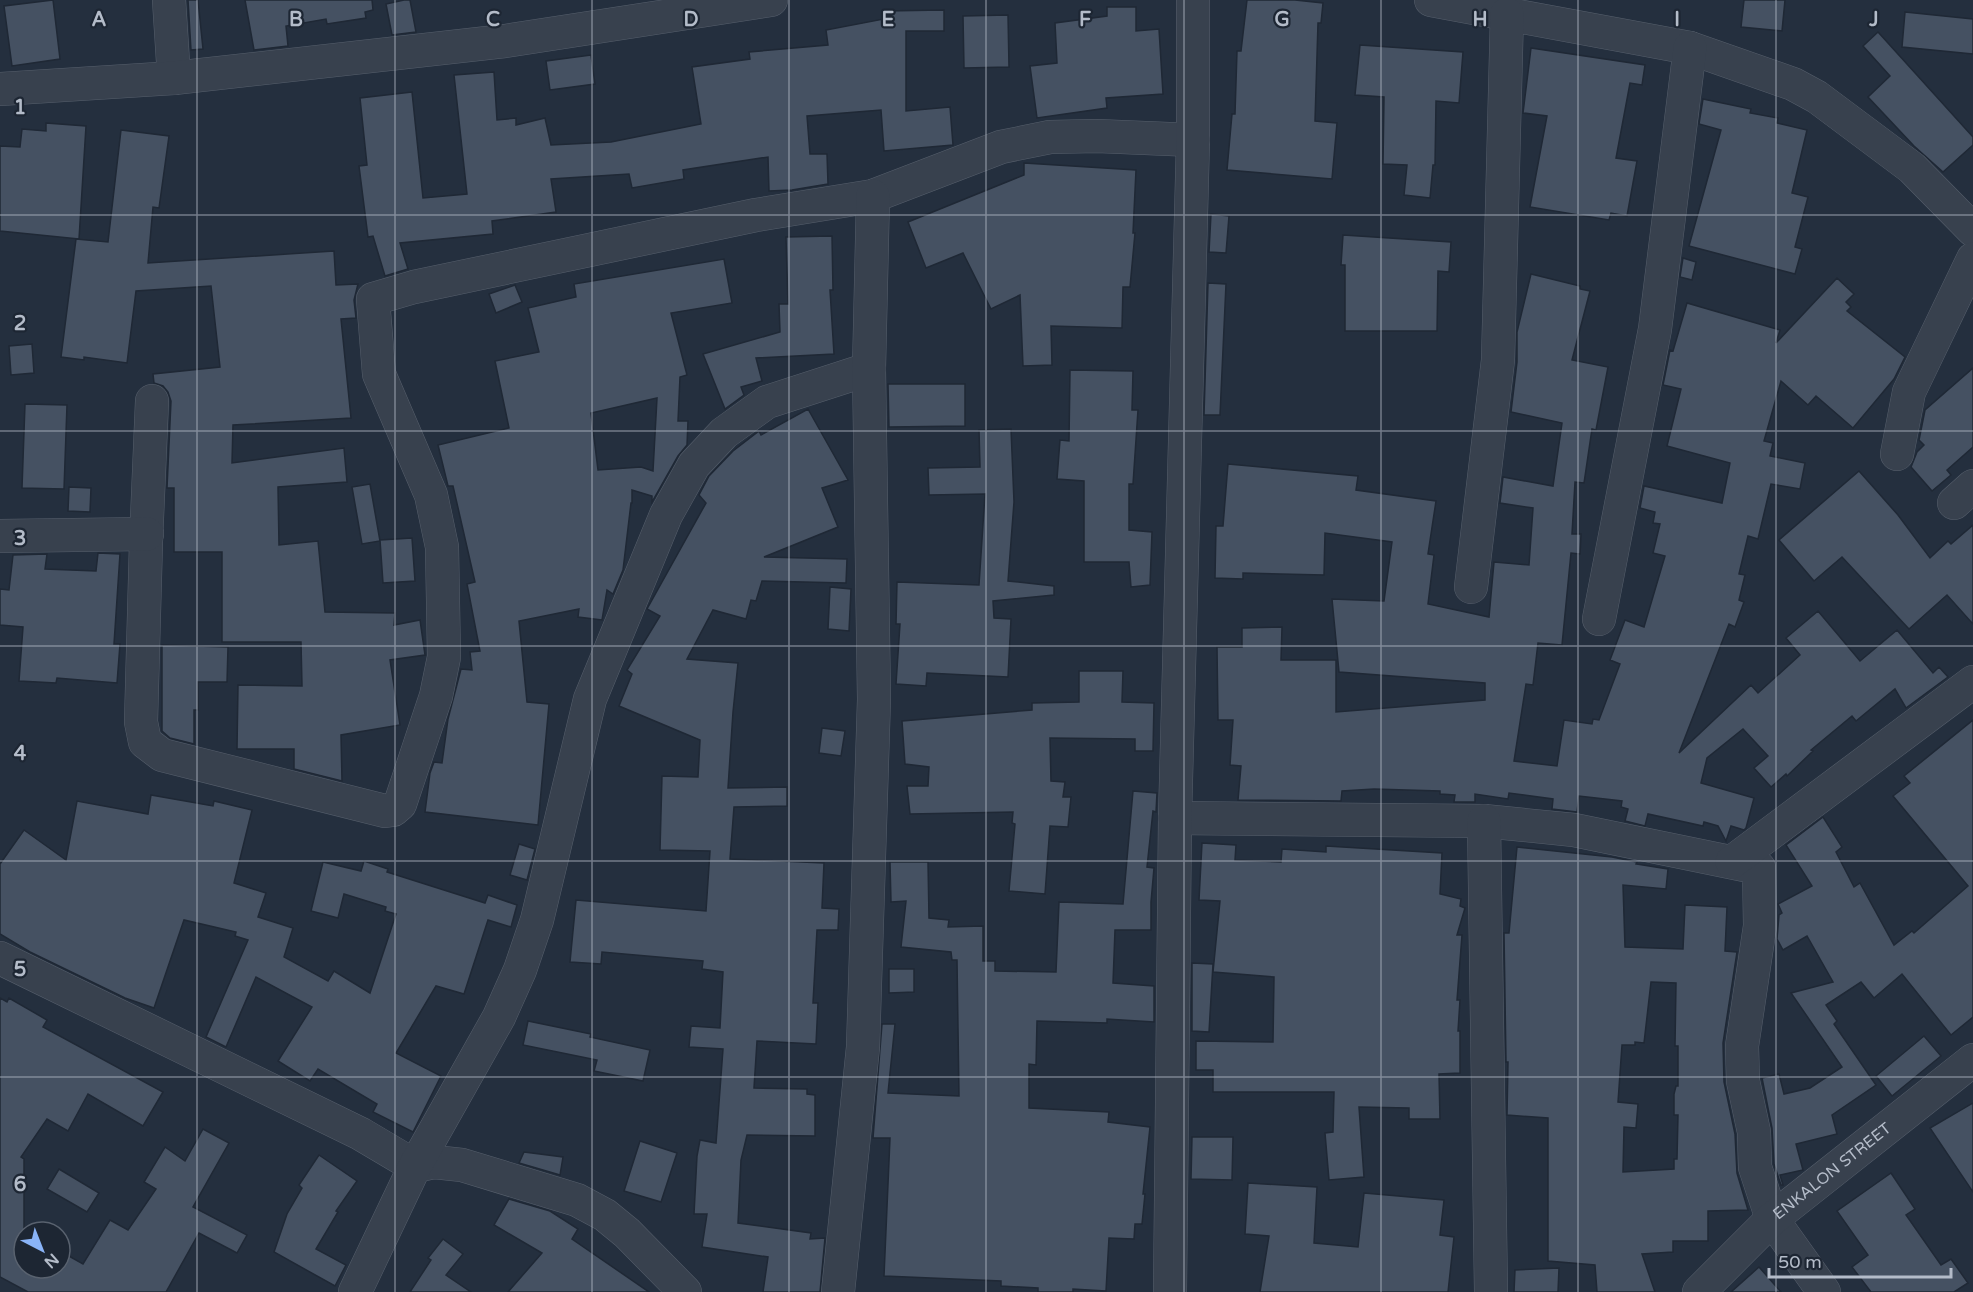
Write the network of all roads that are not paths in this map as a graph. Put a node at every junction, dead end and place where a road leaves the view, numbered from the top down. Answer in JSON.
{"nodes":[{"id":1,"x":169,"y":0,"type":"edge"},
{"id":2,"x":771,"y":0,"type":"edge"},
{"id":3,"x":1193,"y":0,"type":"edge"},
{"id":4,"x":1431,"y":0,"type":"edge"},
{"id":5,"x":1507,"y":15,"type":"junction"},
{"id":6,"x":1690,"y":48,"type":"junction"},
{"id":7,"x":174,"y":78,"type":"junction"},
{"id":8,"x":0,"y":89,"type":"edge"},
{"id":9,"x":1194,"y":140,"type":"junction"},
{"id":10,"x":873,"y":196,"type":"junction"},
{"id":11,"x":1973,"y":230,"type":"edge"},
{"id":12,"x":1973,"y":259,"type":"edge"},
{"id":13,"x":869,"y":369,"type":"junction"},
{"id":14,"x":152,"y":401,"type":"dead end"},
{"id":15,"x":1897,"y":454,"type":"dead end"},
{"id":16,"x":147,"y":534,"type":"junction"},
{"id":17,"x":0,"y":536,"type":"edge"},
{"id":18,"x":1471,"y":587,"type":"dead end"},
{"id":19,"x":1599,"y":619,"type":"dead end"},
{"id":20,"x":1973,"y":682,"type":"edge"},
{"id":21,"x":1175,"y":818,"type":"junction"},
{"id":22,"x":1484,"y":820,"type":"junction"},
{"id":23,"x":1732,"y":862,"type":"junction"},
{"id":24,"x":0,"y":958,"type":"edge"},
{"id":25,"x":1973,"y":1060,"type":"edge"},
{"id":26,"x":415,"y":1166,"type":"junction"},
{"id":27,"x":1772,"y":1219,"type":"junction"},
{"id":28,"x":355,"y":1292,"type":"edge"},
{"id":29,"x":685,"y":1292,"type":"edge"},
{"id":30,"x":838,"y":1292,"type":"edge"},
{"id":31,"x":1170,"y":1292,"type":"edge"},
{"id":32,"x":1491,"y":1292,"type":"edge"},
{"id":33,"x":1699,"y":1292,"type":"edge"},
{"id":34,"x":1824,"y":1292,"type":"edge"}],
"edges":[{"from":1,"to":7,"type":"street"},
{"from":2,"to":7,"type":"street"},
{"from":3,"to":9,"type":"street"},
{"from":4,"to":5,"type":"street"},
{"from":5,"to":6,"type":"street"},
{"from":5,"to":18,"type":"street"},
{"from":6,"to":11,"type":"street"},
{"from":6,"to":19,"type":"street"},
{"from":7,"to":8,"type":"street"},
{"from":9,"to":10,"type":"street"},
{"from":9,"to":21,"type":"street"},
{"from":10,"to":13,"type":"street"},
{"from":10,"to":16,"type":"street"},
{"from":12,"to":15,"type":"street"},
{"from":13,"to":26,"type":"street"},
{"from":13,"to":30,"type":"street"},
{"from":14,"to":16,"type":"street"},
{"from":16,"to":17,"type":"street"},
{"from":20,"to":23,"type":"street"},
{"from":21,"to":22,"type":"street"},
{"from":21,"to":31,"type":"street"},
{"from":22,"to":23,"type":"street"},
{"from":22,"to":32,"type":"street"},
{"from":23,"to":27,"type":"street"},
{"from":24,"to":26,"type":"street"},
{"from":25,"to":27,"type":"street","name":"ENKALON STREET"},
{"from":26,"to":28,"type":"street"},
{"from":26,"to":29,"type":"street"},
{"from":27,"to":33,"type":"street","name":"ENKALON STREET"},
{"from":27,"to":34,"type":"street"}]}
